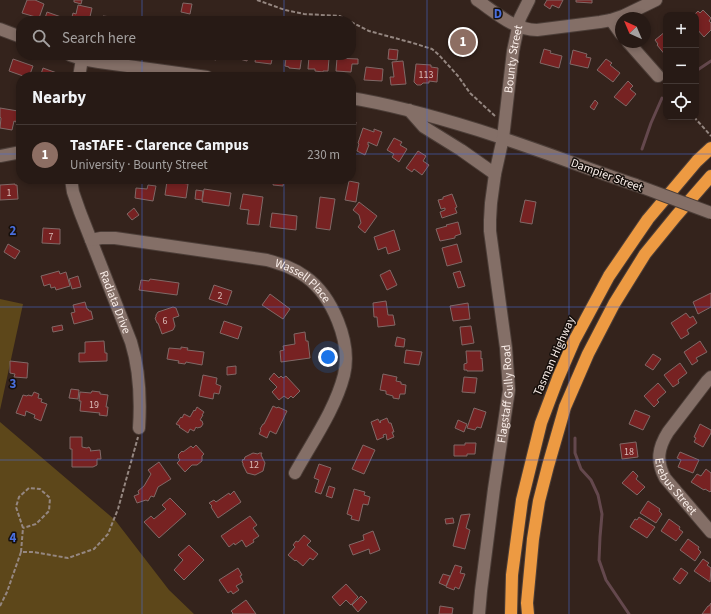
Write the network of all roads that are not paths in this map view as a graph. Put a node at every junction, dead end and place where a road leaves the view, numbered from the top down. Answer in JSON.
{"nodes":[{"id":1,"x":477,"y":0,"type":"edge"},
{"id":2,"x":529,"y":0,"type":"edge"},
{"id":3,"x":656,"y":0,"type":"edge"},
{"id":4,"x":611,"y":20,"type":"junction"},
{"id":5,"x":518,"y":26,"type":"junction"},
{"id":6,"x":615,"y":26,"type":"edge"},
{"id":7,"x":0,"y":29,"type":"edge"},
{"id":8,"x":16,"y":35,"type":"edge"},
{"id":9,"x":633,"y":48,"type":"edge"},
{"id":10,"x":82,"y":60,"type":"edge"},
{"id":11,"x":89,"y":60,"type":"edge"},
{"id":12,"x":80,"y":72,"type":"edge"},
{"id":13,"x":172,"y":72,"type":"edge"},
{"id":14,"x":658,"y":76,"type":"dead end"},
{"id":15,"x":356,"y":99,"type":"edge"},
{"id":16,"x":408,"y":109,"type":"junction"},
{"id":17,"x":503,"y":138,"type":"junction"},
{"id":18,"x":711,"y":148,"type":"edge"},
{"id":19,"x":16,"y":153,"type":"edge"},
{"id":20,"x":0,"y":156,"type":"edge"},
{"id":21,"x":495,"y":174,"type":"junction"},
{"id":22,"x":711,"y":176,"type":"edge"},
{"id":23,"x":72,"y":184,"type":"edge"},
{"id":24,"x":711,"y":213,"type":"edge"},
{"id":25,"x":91,"y":240,"type":"junction"},
{"id":26,"x":711,"y":377,"type":"edge"},
{"id":27,"x":139,"y":428,"type":"road end"},
{"id":28,"x":295,"y":473,"type":"dead end"},
{"id":29,"x":711,"y":532,"type":"edge"},
{"id":30,"x":479,"y":614,"type":"edge"},
{"id":31,"x":511,"y":614,"type":"edge"},
{"id":32,"x":528,"y":614,"type":"edge"}],
"edges":[{"from":1,"to":5,"type":"street"},
{"from":2,"to":5,"type":"street"},
{"from":3,"to":4,"type":"street","name":"Bounty Street"},
{"from":4,"to":5,"type":"street","name":"Bounty Street"},
{"from":4,"to":6,"type":"street"},
{"from":5,"to":17,"type":"street","name":"Bounty Street"},
{"from":7,"to":8,"type":"street"},
{"from":9,"to":14,"type":"street"},
{"from":10,"to":12,"type":"street"},
{"from":11,"to":13,"type":"street"},
{"from":15,"to":16,"type":"street"},
{"from":16,"to":17,"type":"street"},
{"from":16,"to":21,"type":"street"},
{"from":17,"to":21,"type":"street","name":"Flagstaff Gully Road"},
{"from":17,"to":24,"type":"street","name":"Dampier Street","bridge":true},
{"from":18,"to":31,"type":"highway","name":"Tasman Highway"},
{"from":19,"to":20,"type":"street"},
{"from":21,"to":30,"type":"street","name":"Flagstaff Gully Road"},
{"from":22,"to":32,"type":"highway"},
{"from":23,"to":25,"type":"street","name":"Radiata Drive"},
{"from":25,"to":27,"type":"street","name":"Radiata Drive"},
{"from":25,"to":28,"type":"street","name":"Wassell Place"},
{"from":26,"to":29,"type":"street","name":"Erebus Street"}]}
